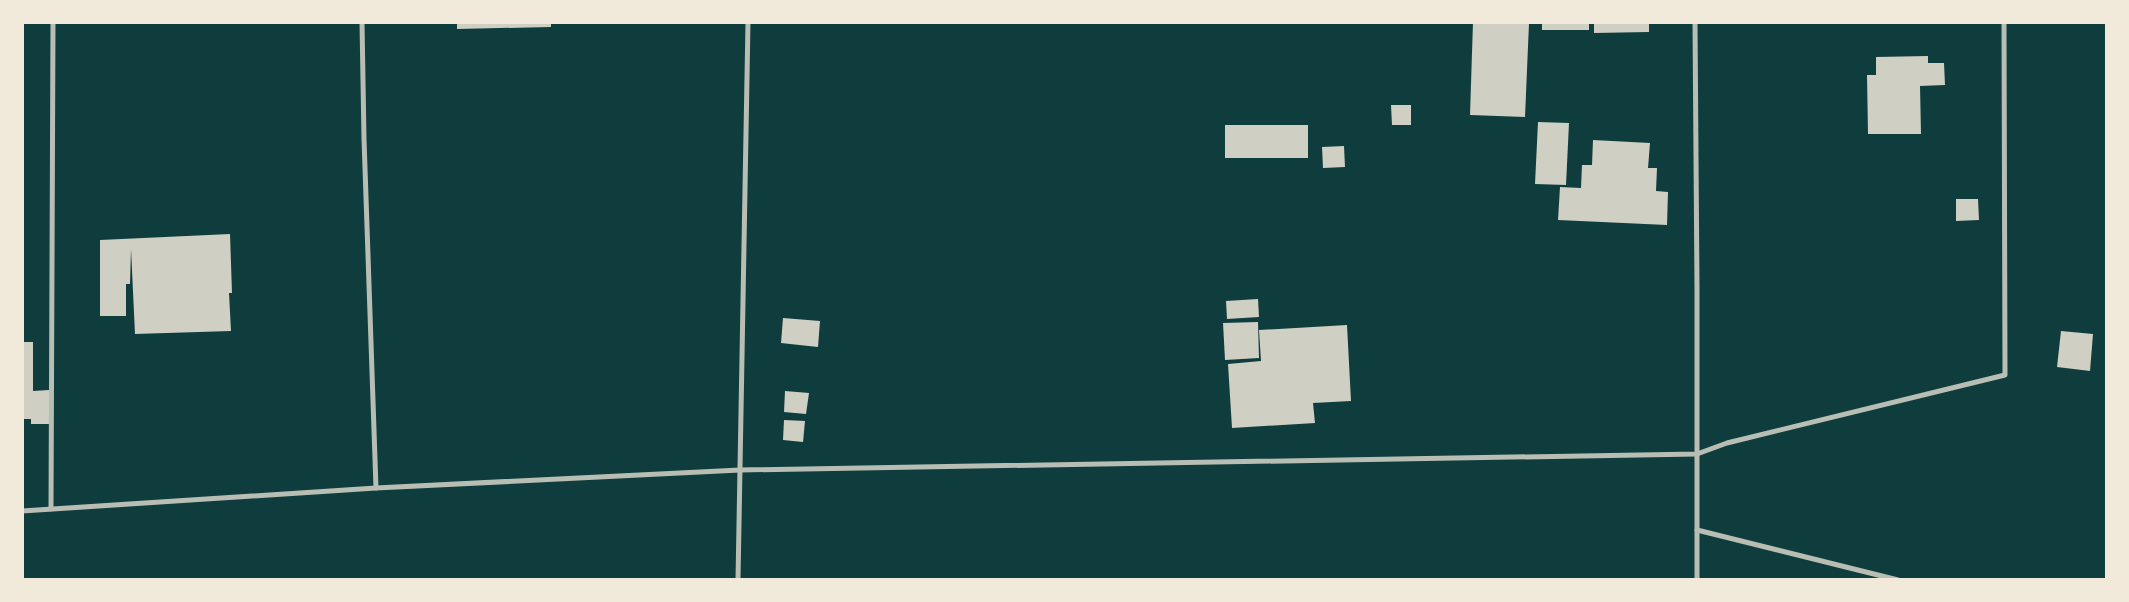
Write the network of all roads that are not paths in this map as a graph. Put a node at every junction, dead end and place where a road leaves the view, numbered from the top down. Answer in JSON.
{"nodes":[{"id":1,"x":54,"y":22,"type":"edge"},
{"id":2,"x":362,"y":22,"type":"edge"},
{"id":3,"x":748,"y":22,"type":"edge"},
{"id":4,"x":1695,"y":22,"type":"edge"},
{"id":5,"x":2004,"y":22,"type":"edge"},
{"id":6,"x":1697,"y":454,"type":"junction"},
{"id":7,"x":740,"y":470,"type":"junction"},
{"id":8,"x":376,"y":488,"type":"junction"},
{"id":9,"x":51,"y":510,"type":"junction"},
{"id":10,"x":22,"y":511,"type":"edge"},
{"id":11,"x":1697,"y":530,"type":"junction"},
{"id":12,"x":738,"y":580,"type":"edge"},
{"id":13,"x":1697,"y":580,"type":"edge"},
{"id":14,"x":1898,"y":580,"type":"edge"}],
"edges":[{"from":1,"to":9,"type":"street"},
{"from":2,"to":8,"type":"street"},
{"from":3,"to":7,"type":"street"},
{"from":4,"to":6,"type":"street"},
{"from":5,"to":6,"type":"street"},
{"from":6,"to":7,"type":"street"},
{"from":6,"to":11,"type":"street"},
{"from":7,"to":8,"type":"street"},
{"from":7,"to":12,"type":"street"},
{"from":8,"to":9,"type":"street"},
{"from":9,"to":10,"type":"street"},
{"from":11,"to":13,"type":"street"},
{"from":11,"to":14,"type":"street"}]}
